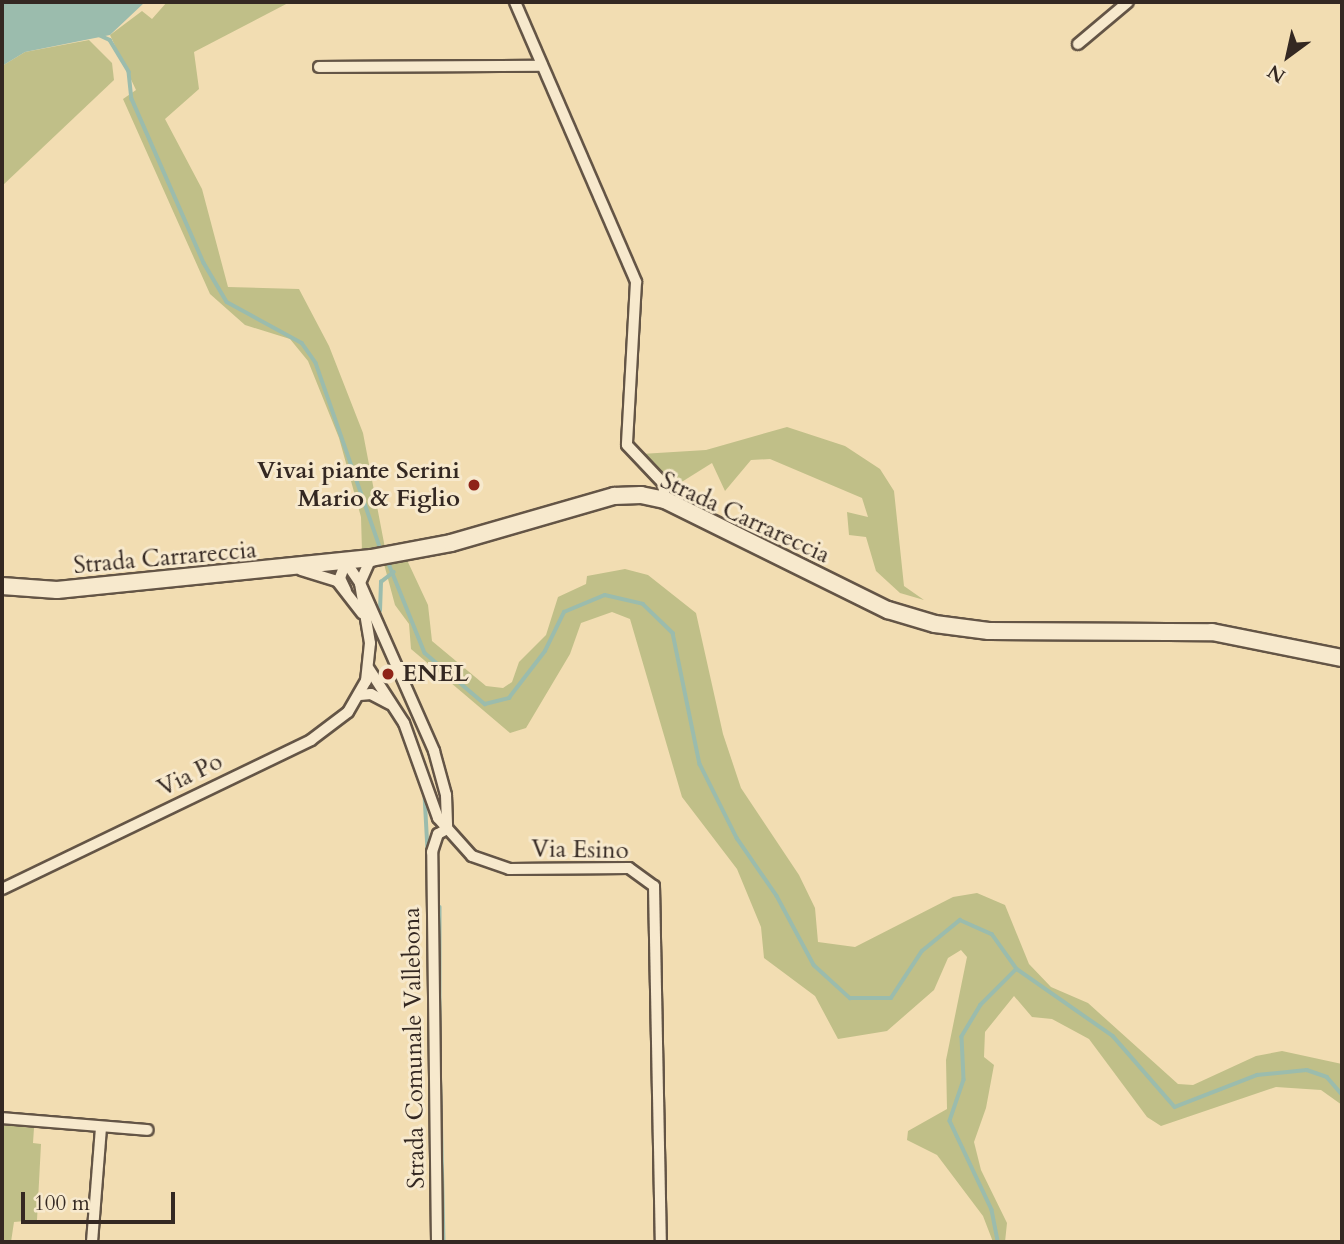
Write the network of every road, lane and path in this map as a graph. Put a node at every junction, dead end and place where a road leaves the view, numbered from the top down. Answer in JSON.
{"nodes":[{"id":1,"x":515,"y":2,"type":"edge"},
{"id":2,"x":1128,"y":2,"type":"edge"},
{"id":3,"x":1078,"y":44,"type":"dead end"},
{"id":4,"x":542,"y":66,"type":"junction"},
{"id":5,"x":319,"y":67,"type":"dead end"},
{"id":6,"x":665,"y":500,"type":"junction"},
{"id":7,"x":372,"y":558,"type":"junction"},
{"id":8,"x":346,"y":562,"type":"junction"},
{"id":9,"x":288,"y":569,"type":"junction"},
{"id":10,"x":360,"y":583,"type":"junction"},
{"id":11,"x":2,"y":586,"type":"edge"},
{"id":12,"x":346,"y":591,"type":"junction"},
{"id":13,"x":363,"y":615,"type":"junction"},
{"id":14,"x":1342,"y":658,"type":"edge"},
{"id":15,"x":395,"y":665,"type":"junction"},
{"id":16,"x":369,"y":668,"type":"junction"},
{"id":17,"x":360,"y":695,"type":"junction"},
{"id":18,"x":395,"y":708,"type":"junction"},
{"id":19,"x":447,"y":829,"type":"junction"},
{"id":20,"x":2,"y":889,"type":"edge"},
{"id":21,"x":2,"y":1118,"type":"edge"},
{"id":22,"x":101,"y":1128,"type":"junction"},
{"id":23,"x":148,"y":1130,"type":"dead end"},
{"id":24,"x":92,"y":1242,"type":"edge"},
{"id":25,"x":437,"y":1242,"type":"edge"},
{"id":26,"x":661,"y":1242,"type":"edge"}],
"edges":[{"from":1,"to":4,"type":"street"},
{"from":2,"to":3,"type":"street"},
{"from":4,"to":5,"type":"street"},
{"from":4,"to":6,"type":"street"},
{"from":6,"to":7,"type":"main road","name":"Strada Carrareccia"},
{"from":6,"to":14,"type":"main road","name":"Strada Carrareccia"},
{"from":7,"to":8,"type":"main road","name":"Strada Carrareccia"},
{"from":7,"to":10,"type":"street"},
{"from":8,"to":9,"type":"main road","name":"Strada Carrareccia"},
{"from":8,"to":10,"type":"street"},
{"from":8,"to":12,"type":"street"},
{"from":9,"to":11,"type":"main road","name":"Strada Carrareccia"},
{"from":9,"to":12,"type":"street"},
{"from":10,"to":13,"type":"street"},
{"from":10,"to":15,"type":"street"},
{"from":12,"to":13,"type":"street"},
{"from":13,"to":16,"type":"street"},
{"from":15,"to":16,"type":"street"},
{"from":15,"to":19,"type":"street"},
{"from":16,"to":17,"type":"street","name":"Via Po"},
{"from":16,"to":18,"type":"street"},
{"from":17,"to":18,"type":"street"},
{"from":17,"to":20,"type":"street","name":"Via Po"},
{"from":18,"to":19,"type":"street"},
{"from":19,"to":25,"type":"street","name":"Strada Comunale Vallebona"},
{"from":19,"to":26,"type":"street","name":"Via Esino"},
{"from":21,"to":22,"type":"street"},
{"from":22,"to":23,"type":"street"},
{"from":22,"to":24,"type":"street"}]}
